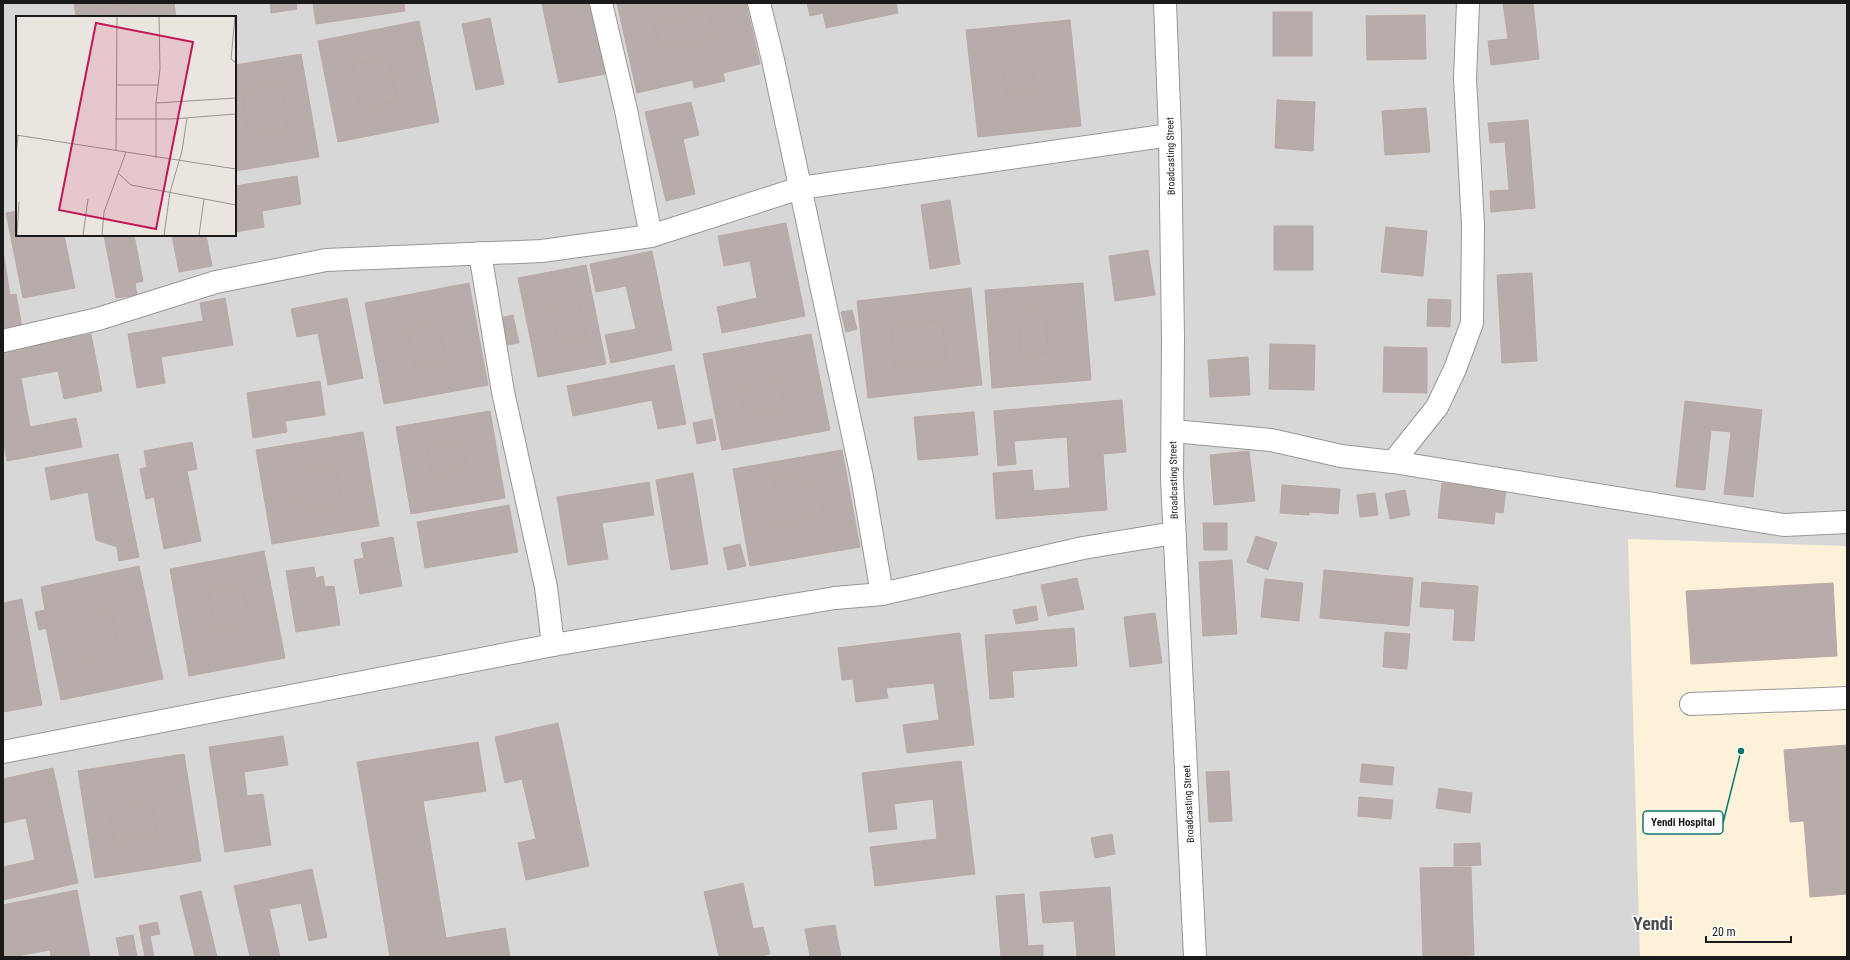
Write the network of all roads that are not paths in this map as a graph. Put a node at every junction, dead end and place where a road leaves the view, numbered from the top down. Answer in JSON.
{"nodes":[{"id":1,"x":601,"y":3,"type":"edge"},
{"id":2,"x":758,"y":3,"type":"edge"},
{"id":3,"x":1165,"y":3,"type":"edge"},
{"id":4,"x":1468,"y":3,"type":"edge"},
{"id":5,"x":1170,"y":135,"type":"junction"},
{"id":6,"x":800,"y":188,"type":"junction"},
{"id":7,"x":651,"y":236,"type":"junction"},
{"id":8,"x":480,"y":254,"type":"junction"},
{"id":9,"x":3,"y":341,"type":"edge"},
{"id":10,"x":1173,"y":431,"type":"junction"},
{"id":11,"x":1394,"y":462,"type":"junction"},
{"id":12,"x":1847,"y":522,"type":"edge"},
{"id":13,"x":1174,"y":533,"type":"junction"},
{"id":14,"x":882,"y":594,"type":"junction"},
{"id":15,"x":554,"y":645,"type":"junction"},
{"id":16,"x":1847,"y":698,"type":"edge"},
{"id":17,"x":1691,"y":704,"type":"dead end"},
{"id":18,"x":3,"y":752,"type":"edge"},
{"id":19,"x":1195,"y":957,"type":"edge"}],
"edges":[{"from":1,"to":7,"type":"street"},
{"from":2,"to":6,"type":"street"},
{"from":3,"to":5,"type":"street","name":"Broadcasting Street"},
{"from":4,"to":11,"type":"street"},
{"from":5,"to":6,"type":"street"},
{"from":5,"to":10,"type":"street","name":"Broadcasting Street"},
{"from":6,"to":7,"type":"street"},
{"from":6,"to":14,"type":"street"},
{"from":7,"to":8,"type":"street"},
{"from":8,"to":9,"type":"street"},
{"from":8,"to":15,"type":"street"},
{"from":10,"to":11,"type":"street"},
{"from":10,"to":13,"type":"street","name":"Broadcasting Street"},
{"from":11,"to":12,"type":"street"},
{"from":13,"to":14,"type":"street"},
{"from":13,"to":19,"type":"street","name":"Broadcasting Street"},
{"from":14,"to":15,"type":"street"},
{"from":15,"to":18,"type":"street"},
{"from":16,"to":17,"type":"street"}]}
